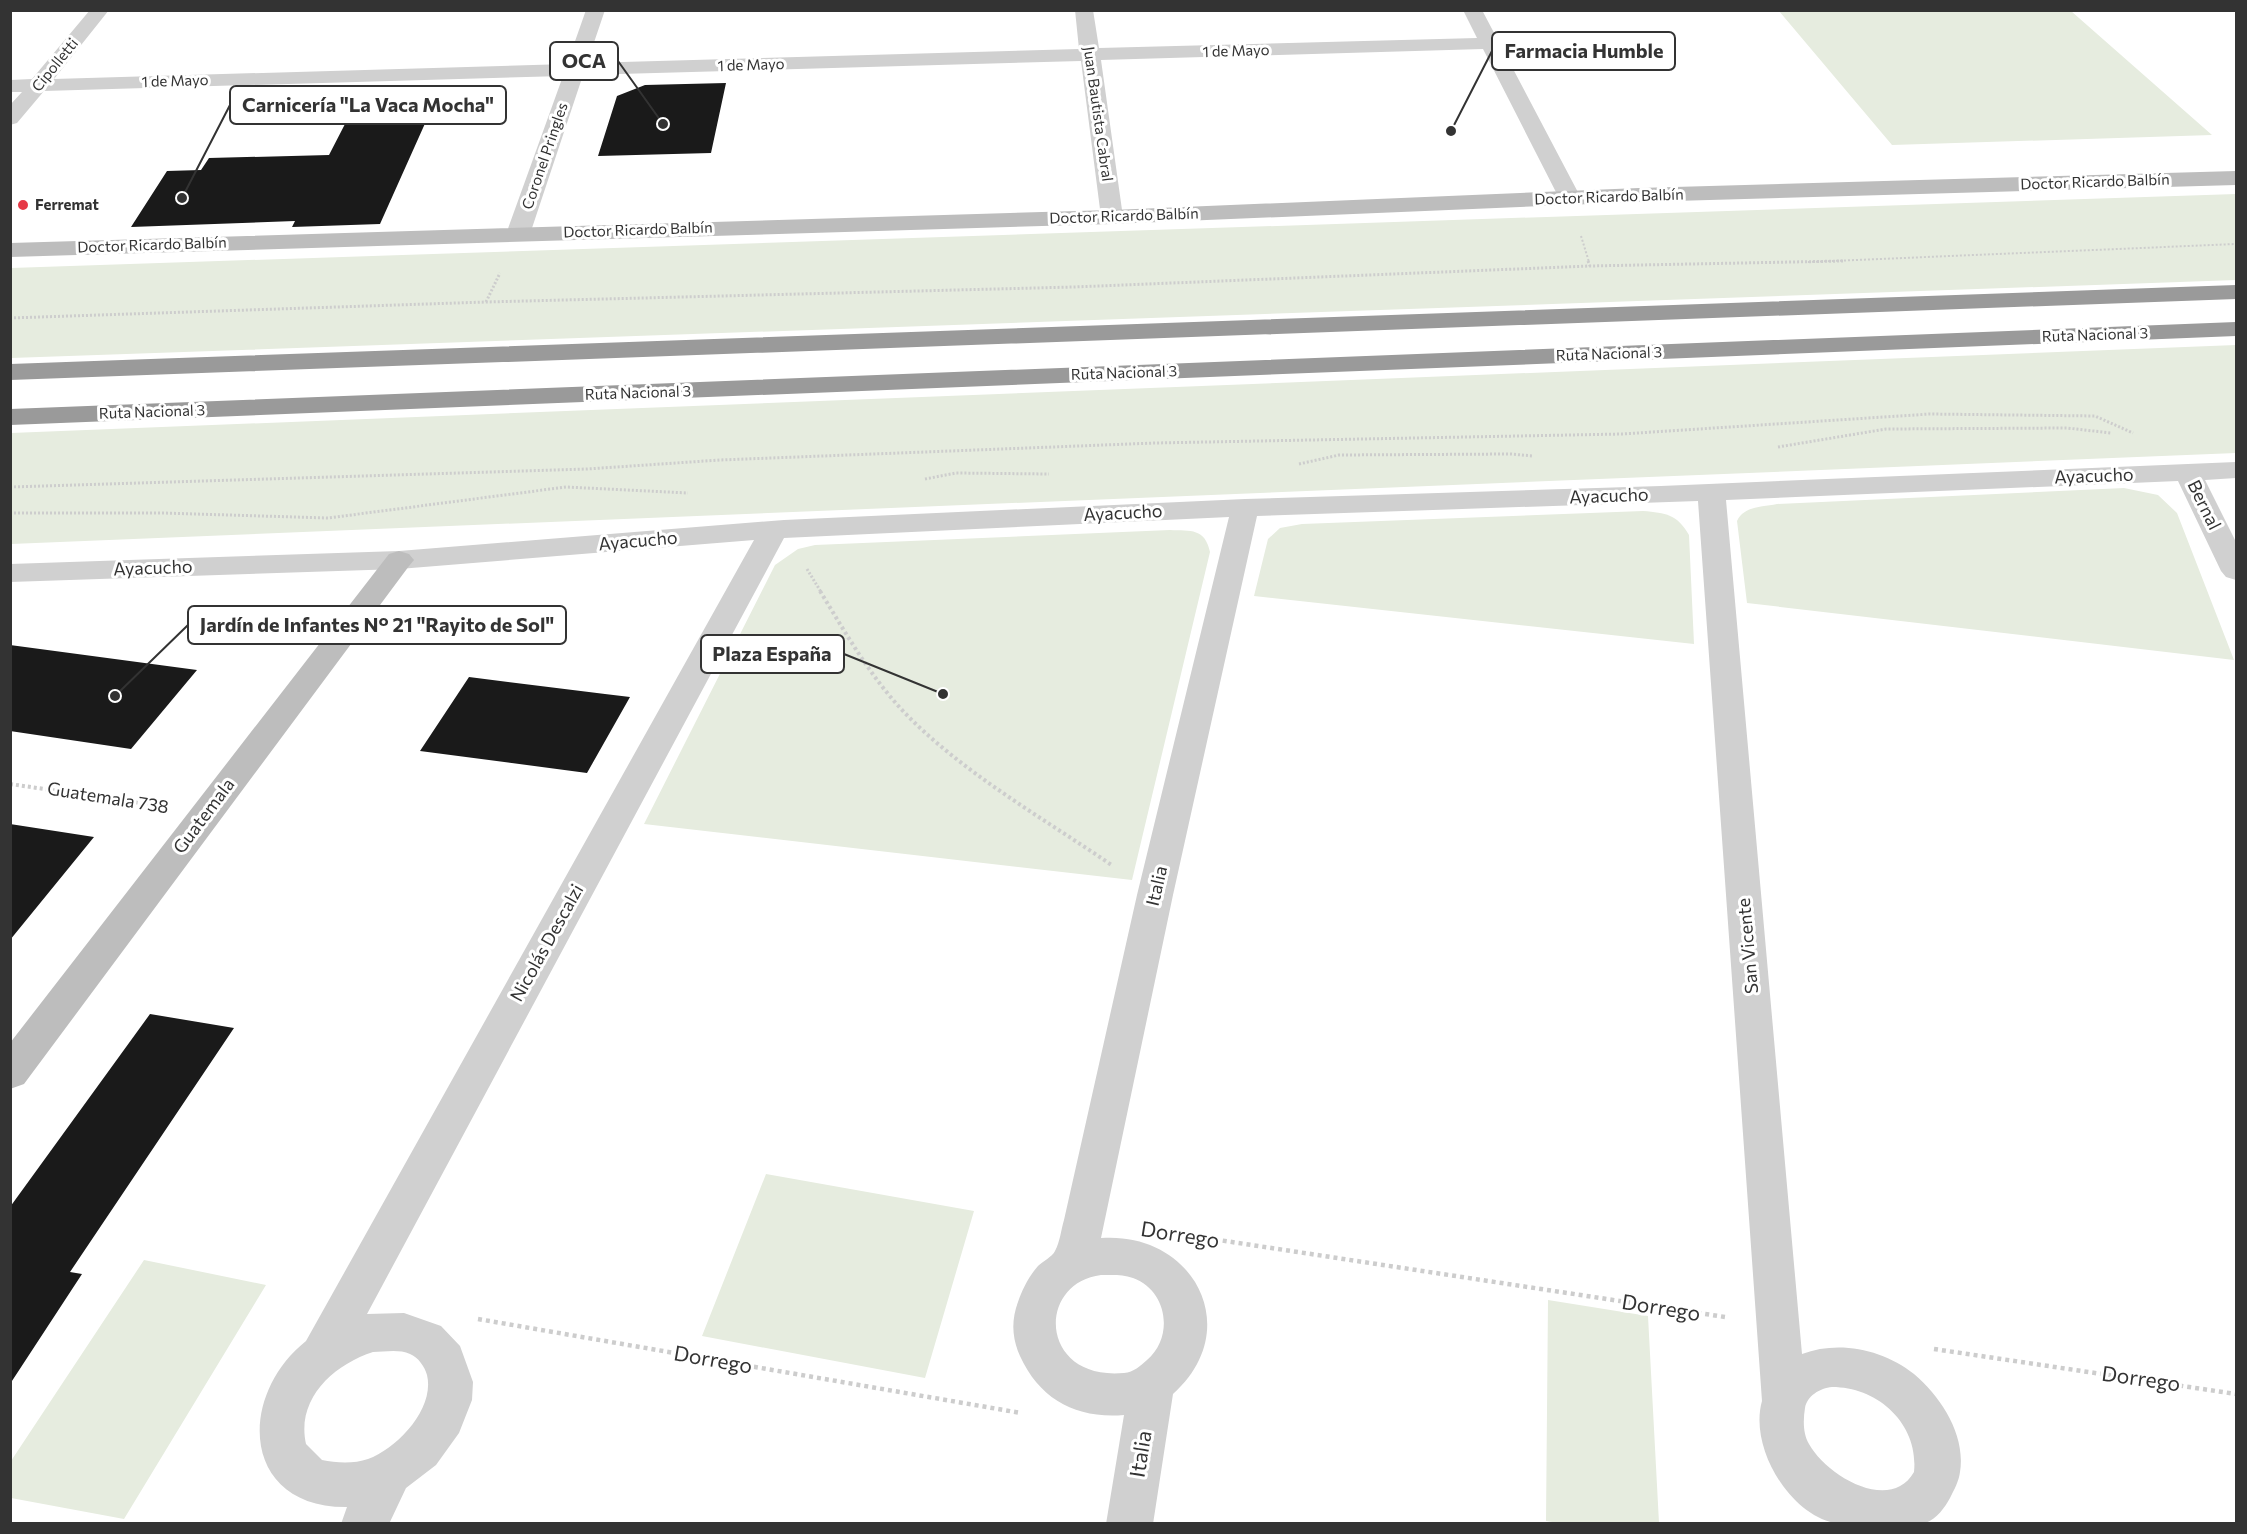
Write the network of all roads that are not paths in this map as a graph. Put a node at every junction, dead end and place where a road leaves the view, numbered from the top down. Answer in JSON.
{"nodes":[{"id":1,"x":100,"y":10,"type":"edge"},
{"id":2,"x":596,"y":10,"type":"edge"},
{"id":3,"x":1084,"y":10,"type":"edge"},
{"id":4,"x":1472,"y":10,"type":"edge"},
{"id":5,"x":1491,"y":43,"type":"junction"},
{"id":6,"x":1090,"y":55,"type":"junction"},
{"id":7,"x":576,"y":70,"type":"junction"},
{"id":8,"x":39,"y":85,"type":"junction"},
{"id":9,"x":10,"y":86,"type":"edge"},
{"id":10,"x":10,"y":119,"type":"edge"},
{"id":11,"x":2236,"y":178,"type":"edge"},
{"id":12,"x":1570,"y":198,"type":"junction"},
{"id":13,"x":1112,"y":218,"type":"junction"},
{"id":14,"x":518,"y":234,"type":"junction"},
{"id":15,"x":10,"y":250,"type":"edge"},
{"id":16,"x":2236,"y":292,"type":"edge"},
{"id":17,"x":2236,"y":329,"type":"edge"},
{"id":18,"x":10,"y":372,"type":"edge"},
{"id":19,"x":10,"y":417,"type":"edge"},
{"id":20,"x":2236,"y":470,"type":"edge"},
{"id":21,"x":2188,"y":472,"type":"junction"},
{"id":22,"x":1710,"y":492,"type":"junction"},
{"id":23,"x":1245,"y":507,"type":"junction"},
{"id":24,"x":779,"y":530,"type":"junction"},
{"id":25,"x":399,"y":560,"type":"junction"},
{"id":26,"x":2236,"y":571,"type":"edge"},
{"id":27,"x":10,"y":573,"type":"edge"},
{"id":28,"x":10,"y":1073,"type":"edge"},
{"id":29,"x":1071,"y":1264,"type":"junction"},
{"id":30,"x":321,"y":1356,"type":"junction"},
{"id":31,"x":1152,"y":1384,"type":"junction"},
{"id":32,"x":1784,"y":1400,"type":"junction"},
{"id":33,"x":390,"y":1472,"type":"junction"},
{"id":34,"x":1912,"y":1515,"type":"edge"},
{"id":35,"x":364,"y":1524,"type":"edge"},
{"id":36,"x":1129,"y":1524,"type":"edge"}],
"edges":[{"from":1,"to":8,"type":"street","name":"Cipolletti"},
{"from":2,"to":7,"type":"street","name":"Coronel Pringles"},
{"from":3,"to":6,"type":"street","name":"Juan Bautista Cabral"},
{"from":4,"to":5,"type":"street"},
{"from":5,"to":6,"type":"street","name":"1 de Mayo"},
{"from":5,"to":12,"type":"street"},
{"from":6,"to":7,"type":"street","name":"1 de Mayo"},
{"from":6,"to":13,"type":"street","name":"Juan Bautista Cabral"},
{"from":7,"to":8,"type":"street","name":"1 de Mayo"},
{"from":7,"to":14,"type":"street","name":"Coronel Pringles"},
{"from":8,"to":9,"type":"street","name":"1 de Mayo"},
{"from":8,"to":10,"type":"street","name":"Cipolletti"},
{"from":11,"to":12,"type":"street","name":"Doctor Ricardo Balbín"},
{"from":12,"to":13,"type":"street","name":"Doctor Ricardo Balbín"},
{"from":13,"to":14,"type":"street","name":"Doctor Ricardo Balbín"},
{"from":14,"to":15,"type":"street","name":"Doctor Ricardo Balbín"},
{"from":16,"to":18,"type":"highway"},
{"from":17,"to":19,"type":"highway","name":"Ruta Nacional 3"},
{"from":20,"to":21,"type":"street","name":"Ayacucho"},
{"from":21,"to":22,"type":"street","name":"Ayacucho"},
{"from":21,"to":26,"type":"street","name":"Bernal"},
{"from":22,"to":23,"type":"street","name":"Ayacucho"},
{"from":22,"to":32,"type":"street","name":"San Vicente"},
{"from":23,"to":24,"type":"street","name":"Ayacucho"},
{"from":23,"to":29,"type":"street","name":"Italia"},
{"from":24,"to":25,"type":"street","name":"Ayacucho"},
{"from":24,"to":30,"type":"street","name":"Nicolás Descalzi"},
{"from":25,"to":27,"type":"street","name":"Ayacucho"},
{"from":25,"to":28,"type":"street","name":"Guatemala"},
{"from":29,"to":31,"type":"street","name":"Italia"},
{"from":29,"to":31,"type":"street","name":"Italia"},
{"from":30,"to":33,"type":"street","name":"Nicolás Descalzi"},
{"from":30,"to":33,"type":"street","name":"Nicolás Descalzi"},
{"from":31,"to":36,"type":"street","name":"Italia"},
{"from":32,"to":34,"type":"street","name":"San Vicente"},
{"from":32,"to":34,"type":"street","name":"San Vicente"},
{"from":33,"to":35,"type":"street","name":"Nicolás Descalzi"}]}
